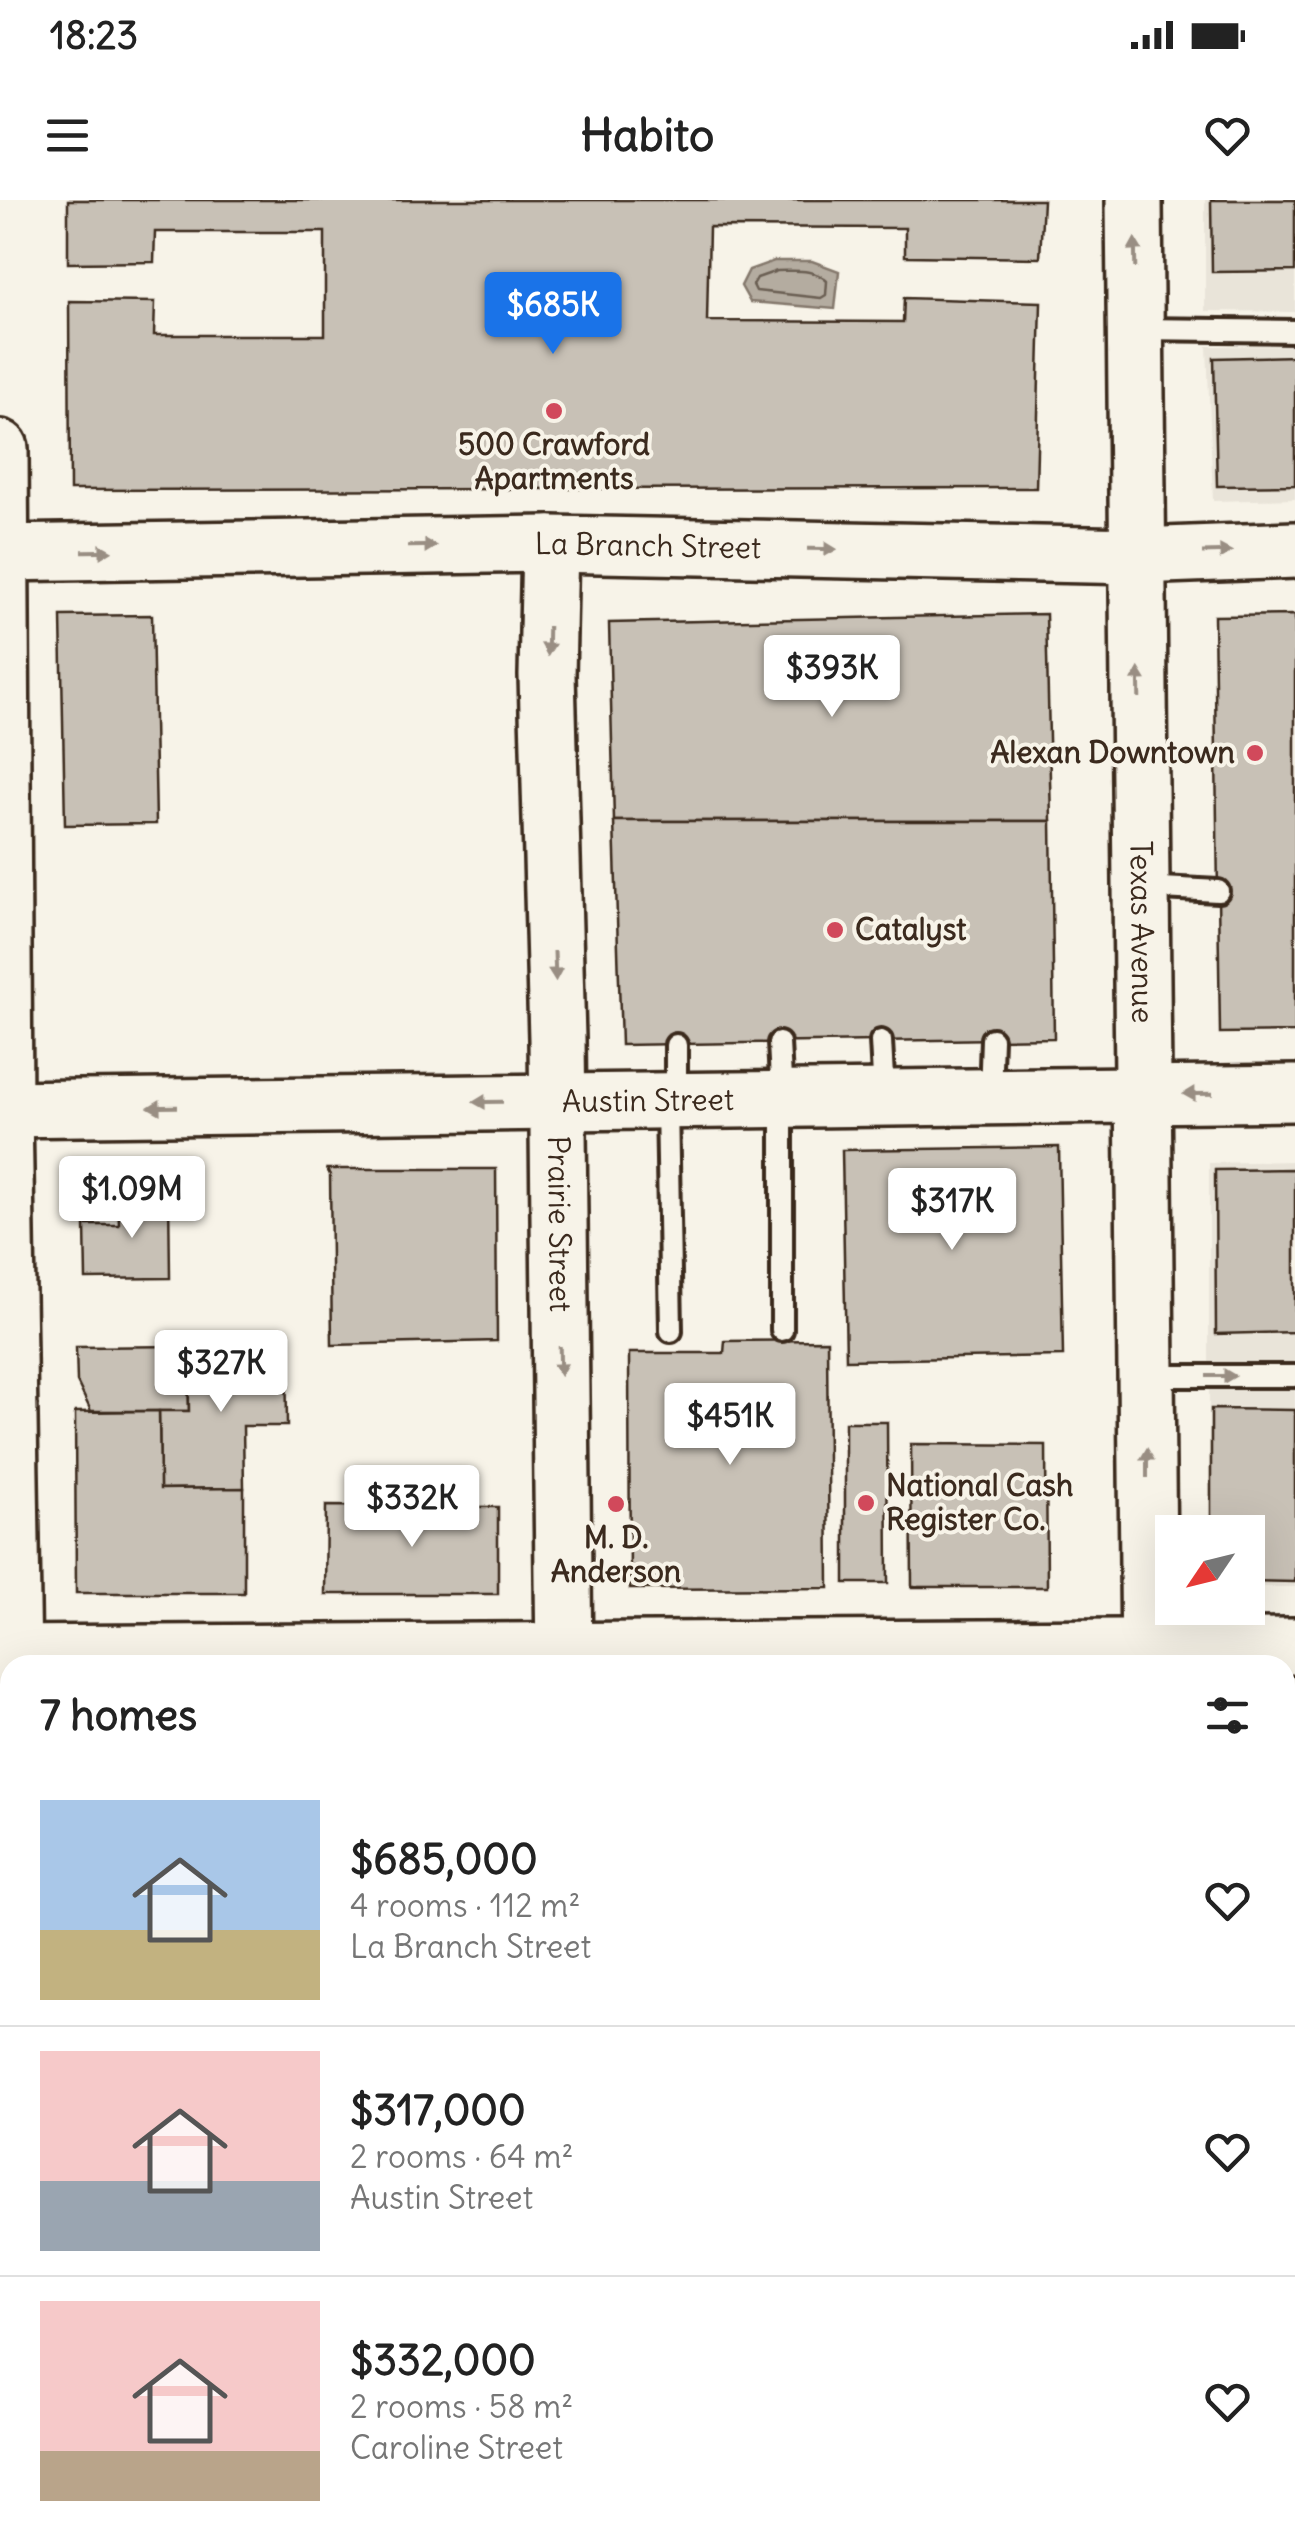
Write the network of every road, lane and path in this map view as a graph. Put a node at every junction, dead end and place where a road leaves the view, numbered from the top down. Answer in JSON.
{"nodes":[{"id":1,"x":1134,"y":200,"type":"edge"},
{"id":2,"x":1136,"y":329,"type":"junction"},
{"id":3,"x":1295,"y":331,"type":"edge"},
{"id":4,"x":0,"y":448,"type":"edge"},
{"id":5,"x":550,"y":544,"type":"junction"},
{"id":6,"x":1295,"y":550,"type":"edge"},
{"id":7,"x":1,"y":553,"type":"edge"},
{"id":8,"x":1138,"y":556,"type":"junction"},
{"id":9,"x":1141,"y":887,"type":"junction"},
{"id":10,"x":1218,"y":891,"type":"dead end"},
{"id":11,"x":992,"y":1040,"type":"dead end"},
{"id":12,"x":881,"y":1041,"type":"dead end"},
{"id":13,"x":778,"y":1043,"type":"dead end"},
{"id":14,"x":676,"y":1044,"type":"dead end"},
{"id":15,"x":1295,"y":1093,"type":"edge"},
{"id":16,"x":1143,"y":1095,"type":"junction"},
{"id":17,"x":990,"y":1096,"type":"junction"},
{"id":18,"x":782,"y":1098,"type":"junction"},
{"id":19,"x":884,"y":1098,"type":"junction"},
{"id":20,"x":671,"y":1100,"type":"junction"},
{"id":21,"x":556,"y":1101,"type":"junction"},
{"id":22,"x":2,"y":1109,"type":"edge"},
{"id":23,"x":782,"y":1330,"type":"dead end"},
{"id":24,"x":671,"y":1331,"type":"dead end"},
{"id":25,"x":1146,"y":1376,"type":"junction"},
{"id":26,"x":1295,"y":1376,"type":"edge"},
{"id":27,"x":1295,"y":1646,"type":"edge"},
{"id":28,"x":9,"y":1655,"type":"edge"},
{"id":29,"x":564,"y":1655,"type":"edge"},
{"id":30,"x":1149,"y":1655,"type":"edge"},
{"id":31,"x":1164,"y":1655,"type":"edge"}],
"edges":[{"from":2,"to":1,"type":"street","name":"Texas Avenue","one_way":true},
{"from":2,"to":3,"type":"lane"},
{"from":2,"to":8,"type":"street","name":"Texas Avenue"},
{"from":4,"to":7,"type":"street"},
{"from":7,"to":5,"type":"street","name":"La Branch Street","one_way":true},
{"from":5,"to":8,"type":"street","name":"La Branch Street","one_way":true},
{"from":5,"to":21,"type":"street","name":"Prairie Street","one_way":true},
{"from":8,"to":6,"type":"street","name":"La Branch Street","one_way":true},
{"from":7,"to":22,"type":"street"},
{"from":9,"to":8,"type":"street","name":"Texas Avenue","one_way":true},
{"from":9,"to":10,"type":"lane"},
{"from":9,"to":16,"type":"street","name":"Texas Avenue"},
{"from":11,"to":17,"type":"lane"},
{"from":12,"to":19,"type":"lane"},
{"from":13,"to":18,"type":"lane"},
{"from":14,"to":20,"type":"lane"},
{"from":15,"to":16,"type":"street","name":"Austin Street","one_way":true},
{"from":16,"to":17,"type":"street","name":"Austin Street"},
{"from":16,"to":25,"type":"street","name":"Texas Avenue"},
{"from":17,"to":19,"type":"street","name":"Austin Street"},
{"from":18,"to":19,"type":"street","name":"Austin Street"},
{"from":18,"to":20,"type":"street","name":"Austin Street"},
{"from":18,"to":23,"type":"lane"},
{"from":20,"to":21,"type":"street","name":"Austin Street"},
{"from":20,"to":24,"type":"lane"},
{"from":21,"to":22,"type":"street","name":"Austin Street","one_way":true},
{"from":21,"to":29,"type":"street","name":"Prairie Street","one_way":true},
{"from":22,"to":28,"type":"street"},
{"from":25,"to":26,"type":"lane","one_way":true},
{"from":30,"to":25,"type":"street","name":"Texas Avenue","one_way":true},
{"from":27,"to":31,"type":"street"}]}
